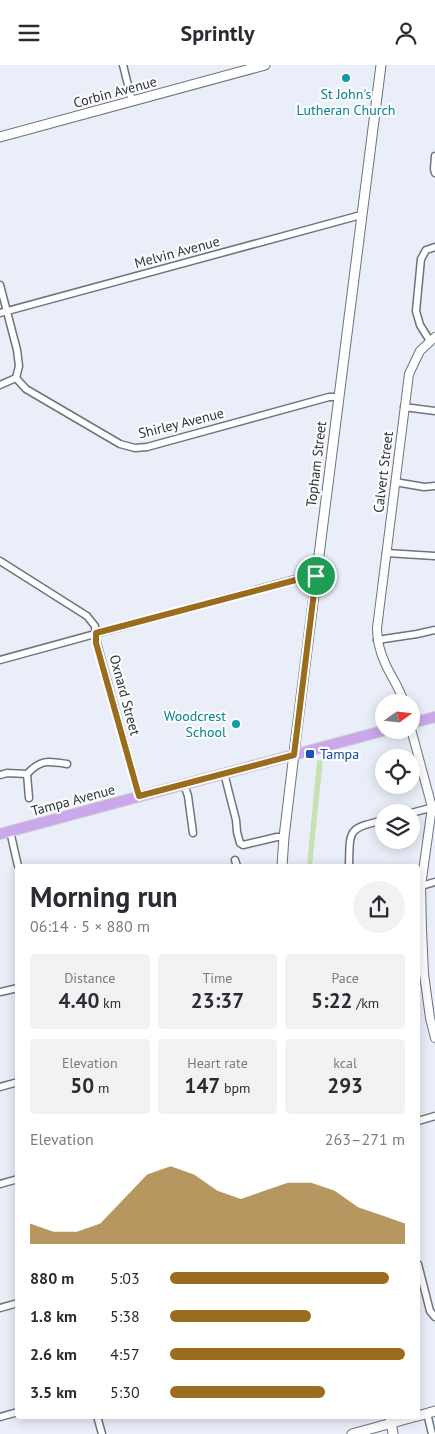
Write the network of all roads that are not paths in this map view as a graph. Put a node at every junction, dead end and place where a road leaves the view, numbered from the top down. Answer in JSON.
{"nodes":[{"id":1,"x":123,"y":65,"type":"edge"},
{"id":2,"x":265,"y":65,"type":"edge"},
{"id":3,"x":380,"y":65,"type":"edge"},
{"id":4,"x":132,"y":101,"type":"junction"},
{"id":5,"x":0,"y":137,"type":"edge"},
{"id":6,"x":435,"y":156,"type":"edge"},
{"id":7,"x":435,"y":173,"type":"edge"},
{"id":8,"x":361,"y":215,"type":"junction"},
{"id":9,"x":435,"y":247,"type":"edge"},
{"id":10,"x":0,"y":285,"type":"edge"},
{"id":11,"x":3,"y":312,"type":"edge"},
{"id":12,"x":433,"y":339,"type":"edge"},
{"id":13,"x":16,"y":378,"type":"junction"},
{"id":14,"x":0,"y":385,"type":"edge"},
{"id":15,"x":339,"y":397,"type":"junction"},
{"id":16,"x":404,"y":407,"type":"junction"},
{"id":17,"x":435,"y":411,"type":"edge"},
{"id":18,"x":395,"y":482,"type":"junction"},
{"id":19,"x":435,"y":486,"type":"edge"},
{"id":20,"x":386,"y":553,"type":"junction"},
{"id":21,"x":435,"y":557,"type":"edge"},
{"id":22,"x":0,"y":561,"type":"edge"},
{"id":23,"x":316,"y":576,"type":"junction"},
{"id":24,"x":435,"y":630,"type":"edge"},
{"id":25,"x":96,"y":633,"type":"junction"},
{"id":26,"x":377,"y":640,"type":"junction"},
{"id":27,"x":0,"y":660,"type":"edge"},
{"id":28,"x":401,"y":694,"type":"edge"},
{"id":29,"x":435,"y":717,"type":"edge"},
{"id":30,"x":420,"y":721,"type":"edge"},
{"id":31,"x":375,"y":733,"type":"edge"},
{"id":32,"x":414,"y":739,"type":"edge"},
{"id":33,"x":294,"y":755,"type":"junction"},
{"id":34,"x":67,"y":764,"type":"dead end"},
{"id":35,"x":224,"y":773,"type":"junction"},
{"id":36,"x":27,"y":774,"type":"junction"},
{"id":37,"x":0,"y":775,"type":"edge"},
{"id":38,"x":184,"y":784,"type":"junction"},
{"id":39,"x":139,"y":796,"type":"junction"},
{"id":40,"x":29,"y":797,"type":"dead end"},
{"id":41,"x":433,"y":807,"type":"edge"},
{"id":42,"x":420,"y":811,"type":"edge"},
{"id":43,"x":375,"y":822,"type":"edge"},
{"id":44,"x":5,"y":832,"type":"edge"},
{"id":45,"x":193,"y":833,"type":"dead end"},
{"id":46,"x":284,"y":837,"type":"junction"},
{"id":47,"x":17,"y":864,"type":"edge"},
{"id":48,"x":282,"y":864,"type":"edge"},
{"id":49,"x":350,"y":864,"type":"edge"},
{"id":50,"x":435,"y":882,"type":"edge"},
{"id":51,"x":421,"y":886,"type":"junction"},
{"id":52,"x":15,"y":989,"type":"edge"},
{"id":53,"x":0,"y":993,"type":"edge"},
{"id":54,"x":435,"y":1038,"type":"edge"},
{"id":55,"x":15,"y":1083,"type":"edge"},
{"id":56,"x":0,"y":1087,"type":"edge"},
{"id":57,"x":435,"y":1116,"type":"edge"},
{"id":58,"x":420,"y":1120,"type":"edge"},
{"id":59,"x":15,"y":1180,"type":"edge"},
{"id":60,"x":0,"y":1184,"type":"edge"},
{"id":61,"x":420,"y":1272,"type":"edge"},
{"id":62,"x":15,"y":1304,"type":"edge"},
{"id":63,"x":0,"y":1308,"type":"edge"},
{"id":64,"x":435,"y":1317,"type":"edge"},
{"id":65,"x":431,"y":1412,"type":"edge"},
{"id":66,"x":15,"y":1413,"type":"edge"},
{"id":67,"x":0,"y":1417,"type":"edge"},
{"id":68,"x":98,"y":1419,"type":"edge"},
{"id":69,"x":390,"y":1420,"type":"edge"},
{"id":70,"x":102,"y":1434,"type":"edge"},
{"id":71,"x":352,"y":1434,"type":"edge"},
{"id":72,"x":393,"y":1434,"type":"edge"},
{"id":73,"x":432,"y":1434,"type":"edge"}],
"edges":[{"from":1,"to":4,"type":"street"},
{"from":2,"to":4,"type":"main road","name":"Corbin Avenue"},
{"from":3,"to":8,"type":"main road","name":"Topham Street"},
{"from":4,"to":5,"type":"main road","name":"Corbin Avenue"},
{"from":6,"to":7,"type":"street"},
{"from":8,"to":11,"type":"street","name":"Melvin Avenue"},
{"from":8,"to":15,"type":"main road","name":"Topham Street"},
{"from":9,"to":12,"type":"street","name":"Calvert Street"},
{"from":10,"to":11,"type":"street"},
{"from":11,"to":13,"type":"street"},
{"from":12,"to":16,"type":"street","name":"Calvert Street"},
{"from":13,"to":14,"type":"street"},
{"from":13,"to":15,"type":"street","name":"Shirley Avenue"},
{"from":15,"to":23,"type":"main road","name":"Topham Street"},
{"from":16,"to":17,"type":"street"},
{"from":16,"to":18,"type":"street","name":"Calvert Street"},
{"from":18,"to":19,"type":"street"},
{"from":18,"to":20,"type":"street","name":"Calvert Street"},
{"from":20,"to":21,"type":"street"},
{"from":20,"to":26,"type":"street","name":"Calvert Street"},
{"from":22,"to":25,"type":"street","name":"Oxnard Street"},
{"from":23,"to":25,"type":"street"},
{"from":23,"to":33,"type":"main road","name":"Topham Street"},
{"from":24,"to":26,"type":"street"},
{"from":25,"to":27,"type":"street"},
{"from":25,"to":39,"type":"street","name":"Oxnard Street"},
{"from":26,"to":28,"type":"street","name":"Calvert Street"},
{"from":29,"to":30,"type":"main road"},
{"from":31,"to":33,"type":"main road","name":"Tampa Avenue"},
{"from":32,"to":41,"type":"street"},
{"from":33,"to":35,"type":"main road","name":"Tampa Avenue"},
{"from":33,"to":46,"type":"main road","name":"Topham Street"},
{"from":34,"to":36,"type":"street"},
{"from":35,"to":38,"type":"main road","name":"Tampa Avenue"},
{"from":35,"to":46,"type":"street"},
{"from":36,"to":37,"type":"street"},
{"from":36,"to":40,"type":"street"},
{"from":38,"to":39,"type":"main road","name":"Tampa Avenue"},
{"from":38,"to":45,"type":"street"},
{"from":39,"to":44,"type":"main road","name":"Tampa Avenue"},
{"from":41,"to":42,"type":"street"},
{"from":41,"to":51,"type":"street"},
{"from":43,"to":49,"type":"street"},
{"from":44,"to":47,"type":"street"},
{"from":46,"to":48,"type":"main road","name":"Topham Street"},
{"from":50,"to":51,"type":"street"},
{"from":51,"to":54,"type":"street"},
{"from":52,"to":53,"type":"street"},
{"from":55,"to":56,"type":"street"},
{"from":57,"to":58,"type":"street"},
{"from":59,"to":60,"type":"street"},
{"from":61,"to":64,"type":"street"},
{"from":62,"to":63,"type":"street"},
{"from":65,"to":73,"type":"street"},
{"from":66,"to":67,"type":"street"},
{"from":68,"to":70,"type":"street"},
{"from":69,"to":71,"type":"main road"},
{"from":69,"to":72,"type":"main road"}]}
